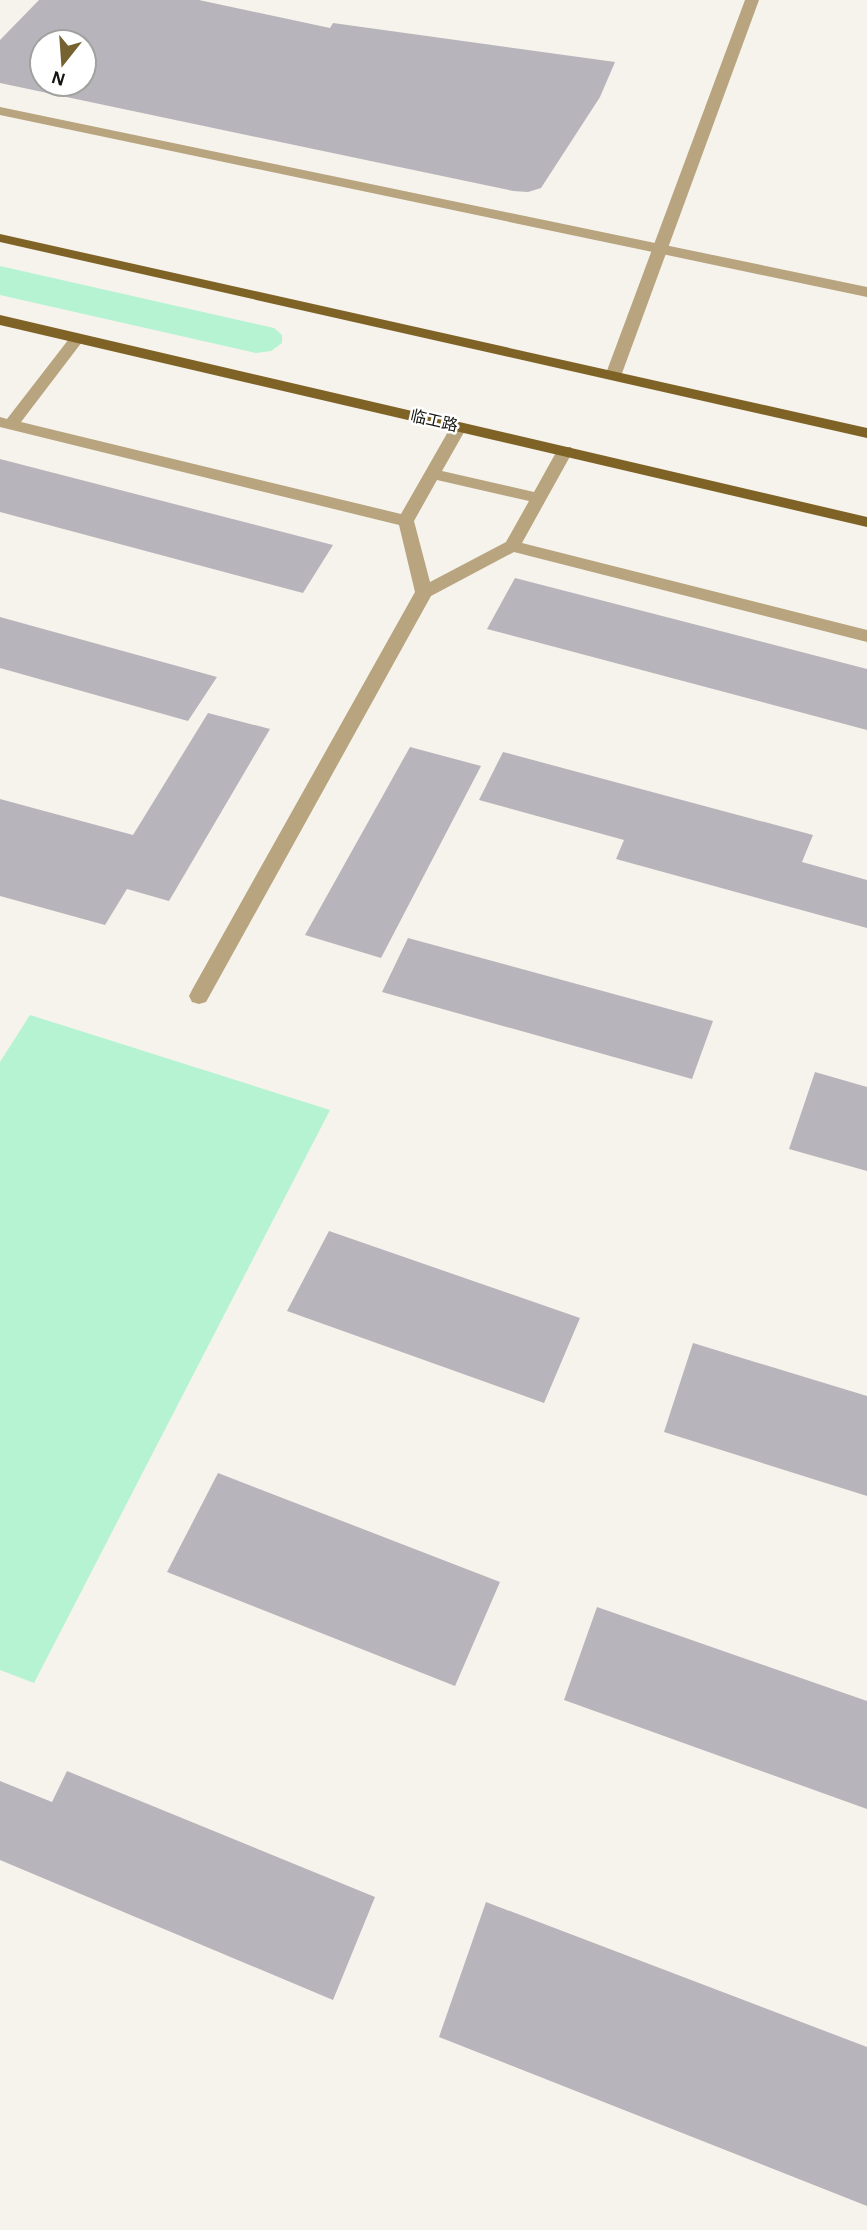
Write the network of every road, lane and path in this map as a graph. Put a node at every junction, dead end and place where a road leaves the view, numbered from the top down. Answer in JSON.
{"nodes":[{"id":1,"x":752,"y":0,"type":"edge"},
{"id":2,"x":0,"y":111,"type":"edge"},
{"id":3,"x":0,"y":238,"type":"edge"},
{"id":4,"x":660,"y":249,"type":"junction"},
{"id":5,"x":867,"y":292,"type":"edge"},
{"id":6,"x":0,"y":320,"type":"edge"},
{"id":7,"x":77,"y":338,"type":"junction"},
{"id":8,"x":613,"y":376,"type":"junction"},
{"id":9,"x":5,"y":423,"type":"edge"},
{"id":10,"x":459,"y":427,"type":"junction"},
{"id":11,"x":867,"y":433,"type":"edge"},
{"id":12,"x":565,"y":451,"type":"junction"},
{"id":13,"x":433,"y":474,"type":"junction"},
{"id":14,"x":539,"y":498,"type":"junction"},
{"id":15,"x":406,"y":520,"type":"junction"},
{"id":16,"x":867,"y":522,"type":"edge"},
{"id":17,"x":512,"y":546,"type":"junction"},
{"id":18,"x":424,"y":592,"type":"junction"},
{"id":19,"x":867,"y":636,"type":"edge"},
{"id":20,"x":199,"y":996,"type":"dead end"}],
"edges":[{"from":1,"to":4,"type":"street"},
{"from":2,"to":4,"type":"street"},
{"from":3,"to":8,"type":"main road"},
{"from":4,"to":5,"type":"street"},
{"from":4,"to":8,"type":"street"},
{"from":6,"to":7,"type":"main road","name":"临工路"},
{"from":7,"to":9,"type":"street"},
{"from":7,"to":10,"type":"main road","name":"临工路"},
{"from":8,"to":11,"type":"main road"},
{"from":9,"to":15,"type":"street"},
{"from":10,"to":12,"type":"main road","name":"临工路"},
{"from":10,"to":13,"type":"street"},
{"from":12,"to":14,"type":"street"},
{"from":12,"to":16,"type":"main road","name":"临工路"},
{"from":13,"to":14,"type":"street"},
{"from":13,"to":15,"type":"street"},
{"from":14,"to":17,"type":"street"},
{"from":15,"to":18,"type":"street"},
{"from":17,"to":18,"type":"street"},
{"from":17,"to":19,"type":"street"},
{"from":18,"to":20,"type":"street"}]}
